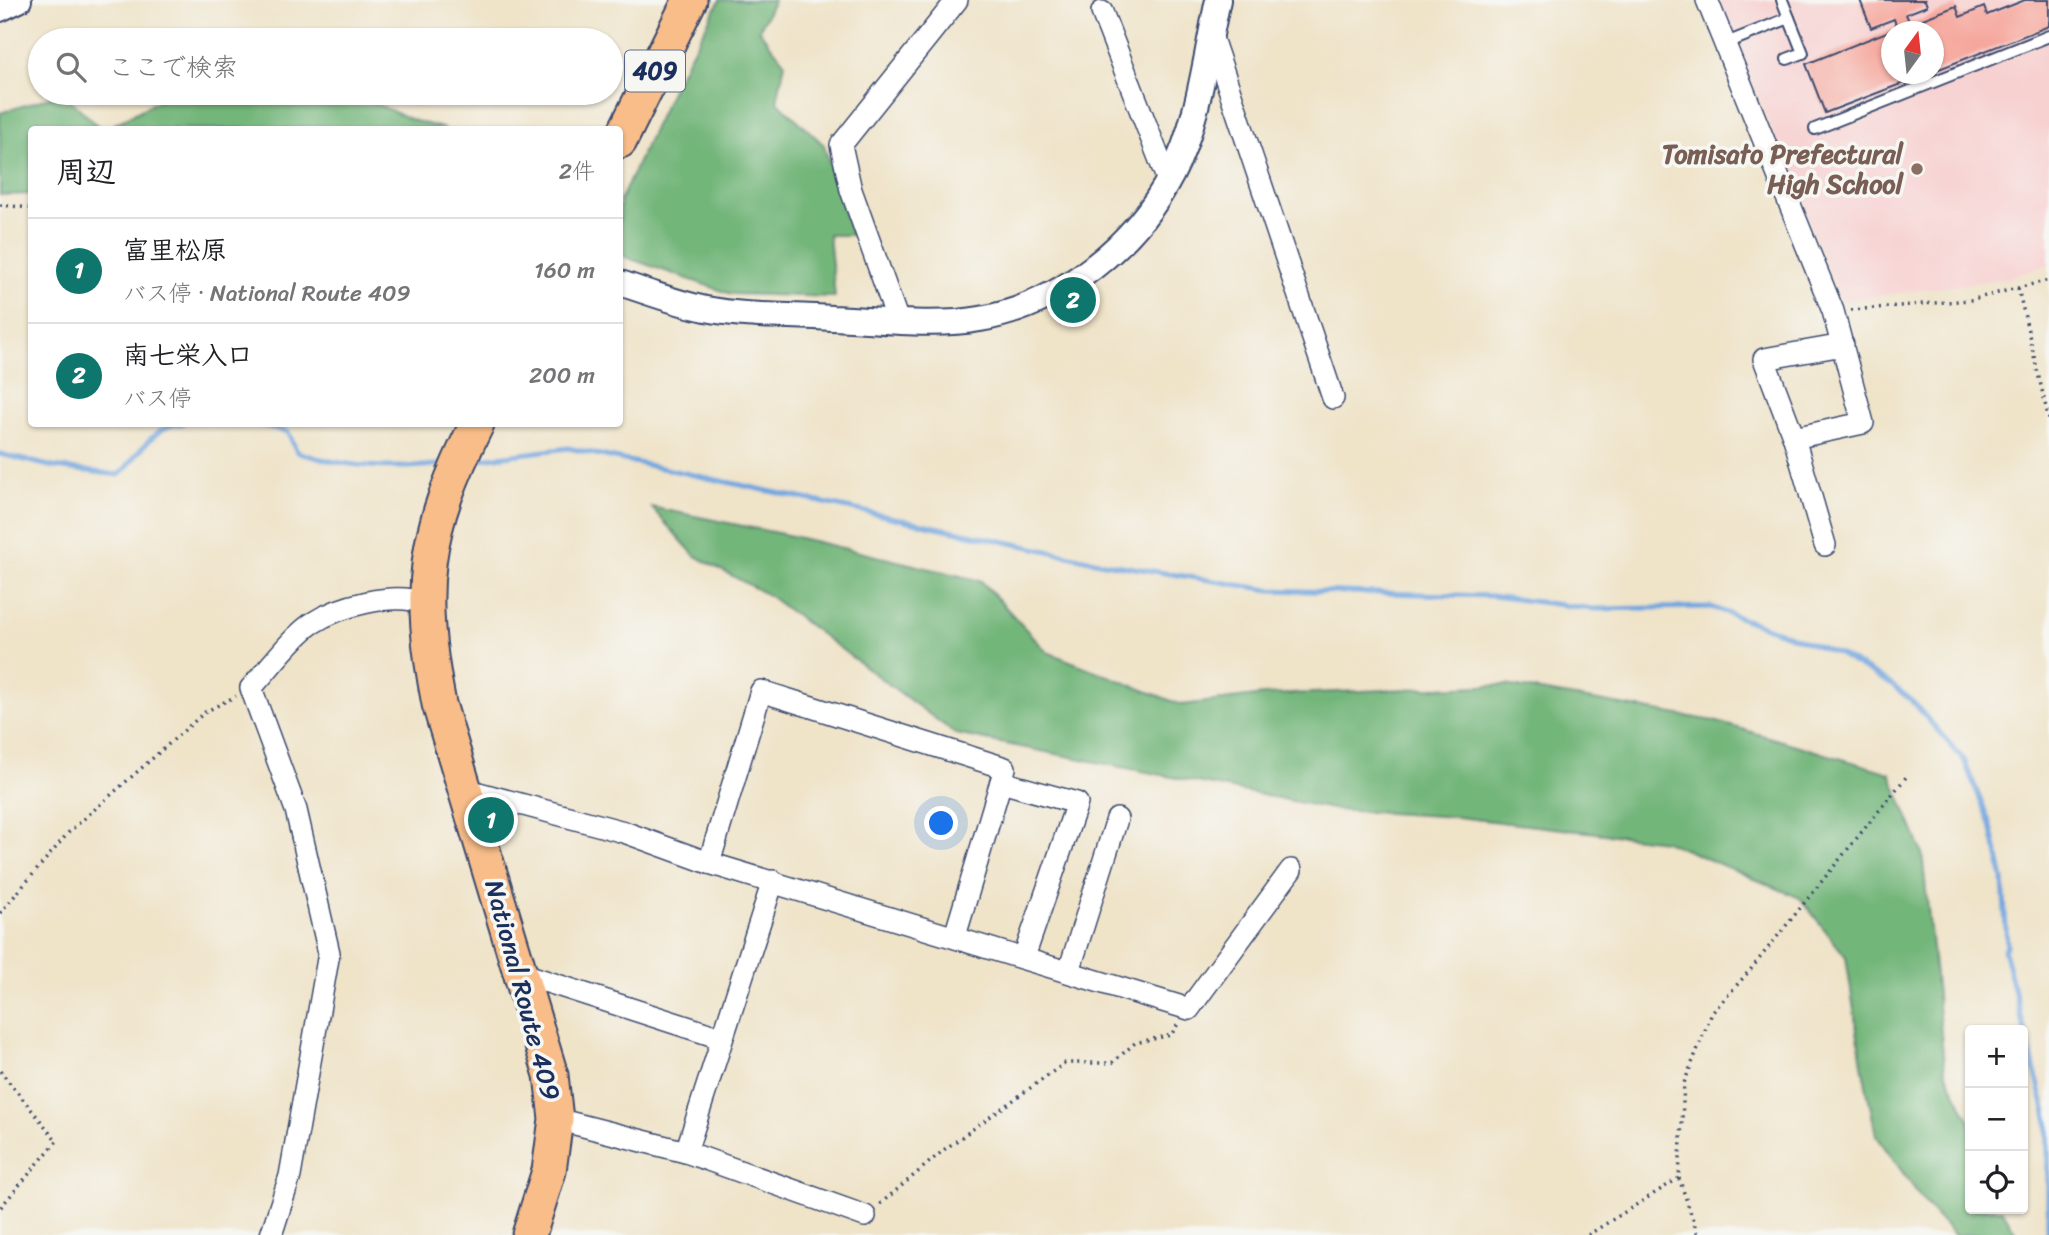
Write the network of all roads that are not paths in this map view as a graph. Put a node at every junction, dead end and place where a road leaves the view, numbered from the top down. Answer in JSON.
{"nodes":[{"id":1,"x":19,"y":0,"type":"edge"},
{"id":2,"x":690,"y":0,"type":"edge"},
{"id":3,"x":957,"y":0,"type":"edge"},
{"id":4,"x":1218,"y":0,"type":"edge"},
{"id":5,"x":1707,"y":0,"type":"edge"},
{"id":6,"x":1782,"y":0,"type":"edge"},
{"id":7,"x":0,"y":9,"type":"edge"},
{"id":8,"x":1102,"y":12,"type":"dead end"},
{"id":9,"x":1789,"y":18,"type":"junction"},
{"id":10,"x":1211,"y":34,"type":"junction"},
{"id":11,"x":2049,"y":36,"type":"edge"},
{"id":12,"x":1724,"y":44,"type":"junction"},
{"id":13,"x":1787,"y":59,"type":"dead end"},
{"id":14,"x":1815,"y":129,"type":"dead end"},
{"id":15,"x":623,"y":135,"type":"edge"},
{"id":16,"x":1168,"y":180,"type":"junction"},
{"id":17,"x":623,"y":284,"type":"edge"},
{"id":18,"x":898,"y":321,"type":"junction"},
{"id":19,"x":1843,"y":345,"type":"junction"},
{"id":20,"x":1334,"y":398,"type":"dead end"},
{"id":21,"x":476,"y":427,"type":"edge"},
{"id":22,"x":1794,"y":438,"type":"junction"},
{"id":23,"x":1825,"y":545,"type":"dead end"},
{"id":24,"x":425,"y":603,"type":"junction"},
{"id":25,"x":1001,"y":782,"type":"junction"},
{"id":26,"x":464,"y":789,"type":"junction"},
{"id":27,"x":1117,"y":819,"type":"dead end"},
{"id":28,"x":709,"y":863,"type":"junction"},
{"id":29,"x":1290,"y":870,"type":"dead end"},
{"id":30,"x":773,"y":881,"type":"junction"},
{"id":31,"x":955,"y":936,"type":"junction"},
{"id":32,"x":1024,"y":957,"type":"junction"},
{"id":33,"x":1069,"y":971,"type":"junction"},
{"id":34,"x":520,"y":973,"type":"junction"},
{"id":35,"x":721,"y":1038,"type":"junction"},
{"id":36,"x":556,"y":1119,"type":"junction"},
{"id":37,"x":687,"y":1152,"type":"junction"},
{"id":38,"x":865,"y":1216,"type":"road end"},
{"id":39,"x":271,"y":1235,"type":"edge"},
{"id":40,"x":529,"y":1235,"type":"edge"}],
"edges":[{"from":1,"to":7,"type":"street"},
{"from":2,"to":15,"type":"highway","number":"409"},
{"from":3,"to":18,"type":"street"},
{"from":4,"to":10,"type":"street"},
{"from":5,"to":12,"type":"street"},
{"from":6,"to":9,"type":"lane"},
{"from":8,"to":16,"type":"street"},
{"from":9,"to":12,"type":"lane"},
{"from":9,"to":13,"type":"lane"},
{"from":10,"to":16,"type":"street"},
{"from":10,"to":20,"type":"street"},
{"from":11,"to":14,"type":"lane"},
{"from":12,"to":19,"type":"street"},
{"from":16,"to":18,"type":"street"},
{"from":17,"to":18,"type":"street"},
{"from":19,"to":22,"type":"street"},
{"from":19,"to":22,"type":"street"},
{"from":21,"to":24,"type":"highway","name":"National Route 409"},
{"from":22,"to":23,"type":"street"},
{"from":24,"to":26,"type":"highway","name":"National Route 409"},
{"from":24,"to":39,"type":"street"},
{"from":25,"to":28,"type":"street"},
{"from":25,"to":31,"type":"street"},
{"from":25,"to":32,"type":"street"},
{"from":26,"to":28,"type":"street"},
{"from":26,"to":34,"type":"highway","name":"National Route 409"},
{"from":27,"to":33,"type":"street"},
{"from":28,"to":30,"type":"street"},
{"from":29,"to":33,"type":"street"},
{"from":30,"to":31,"type":"street"},
{"from":30,"to":35,"type":"street"},
{"from":31,"to":32,"type":"street"},
{"from":32,"to":33,"type":"street"},
{"from":34,"to":35,"type":"street"},
{"from":34,"to":36,"type":"highway","name":"National Route 409"},
{"from":35,"to":37,"type":"street"},
{"from":36,"to":37,"type":"street"},
{"from":36,"to":40,"type":"highway","name":"National Route 409"},
{"from":37,"to":38,"type":"street"}]}
